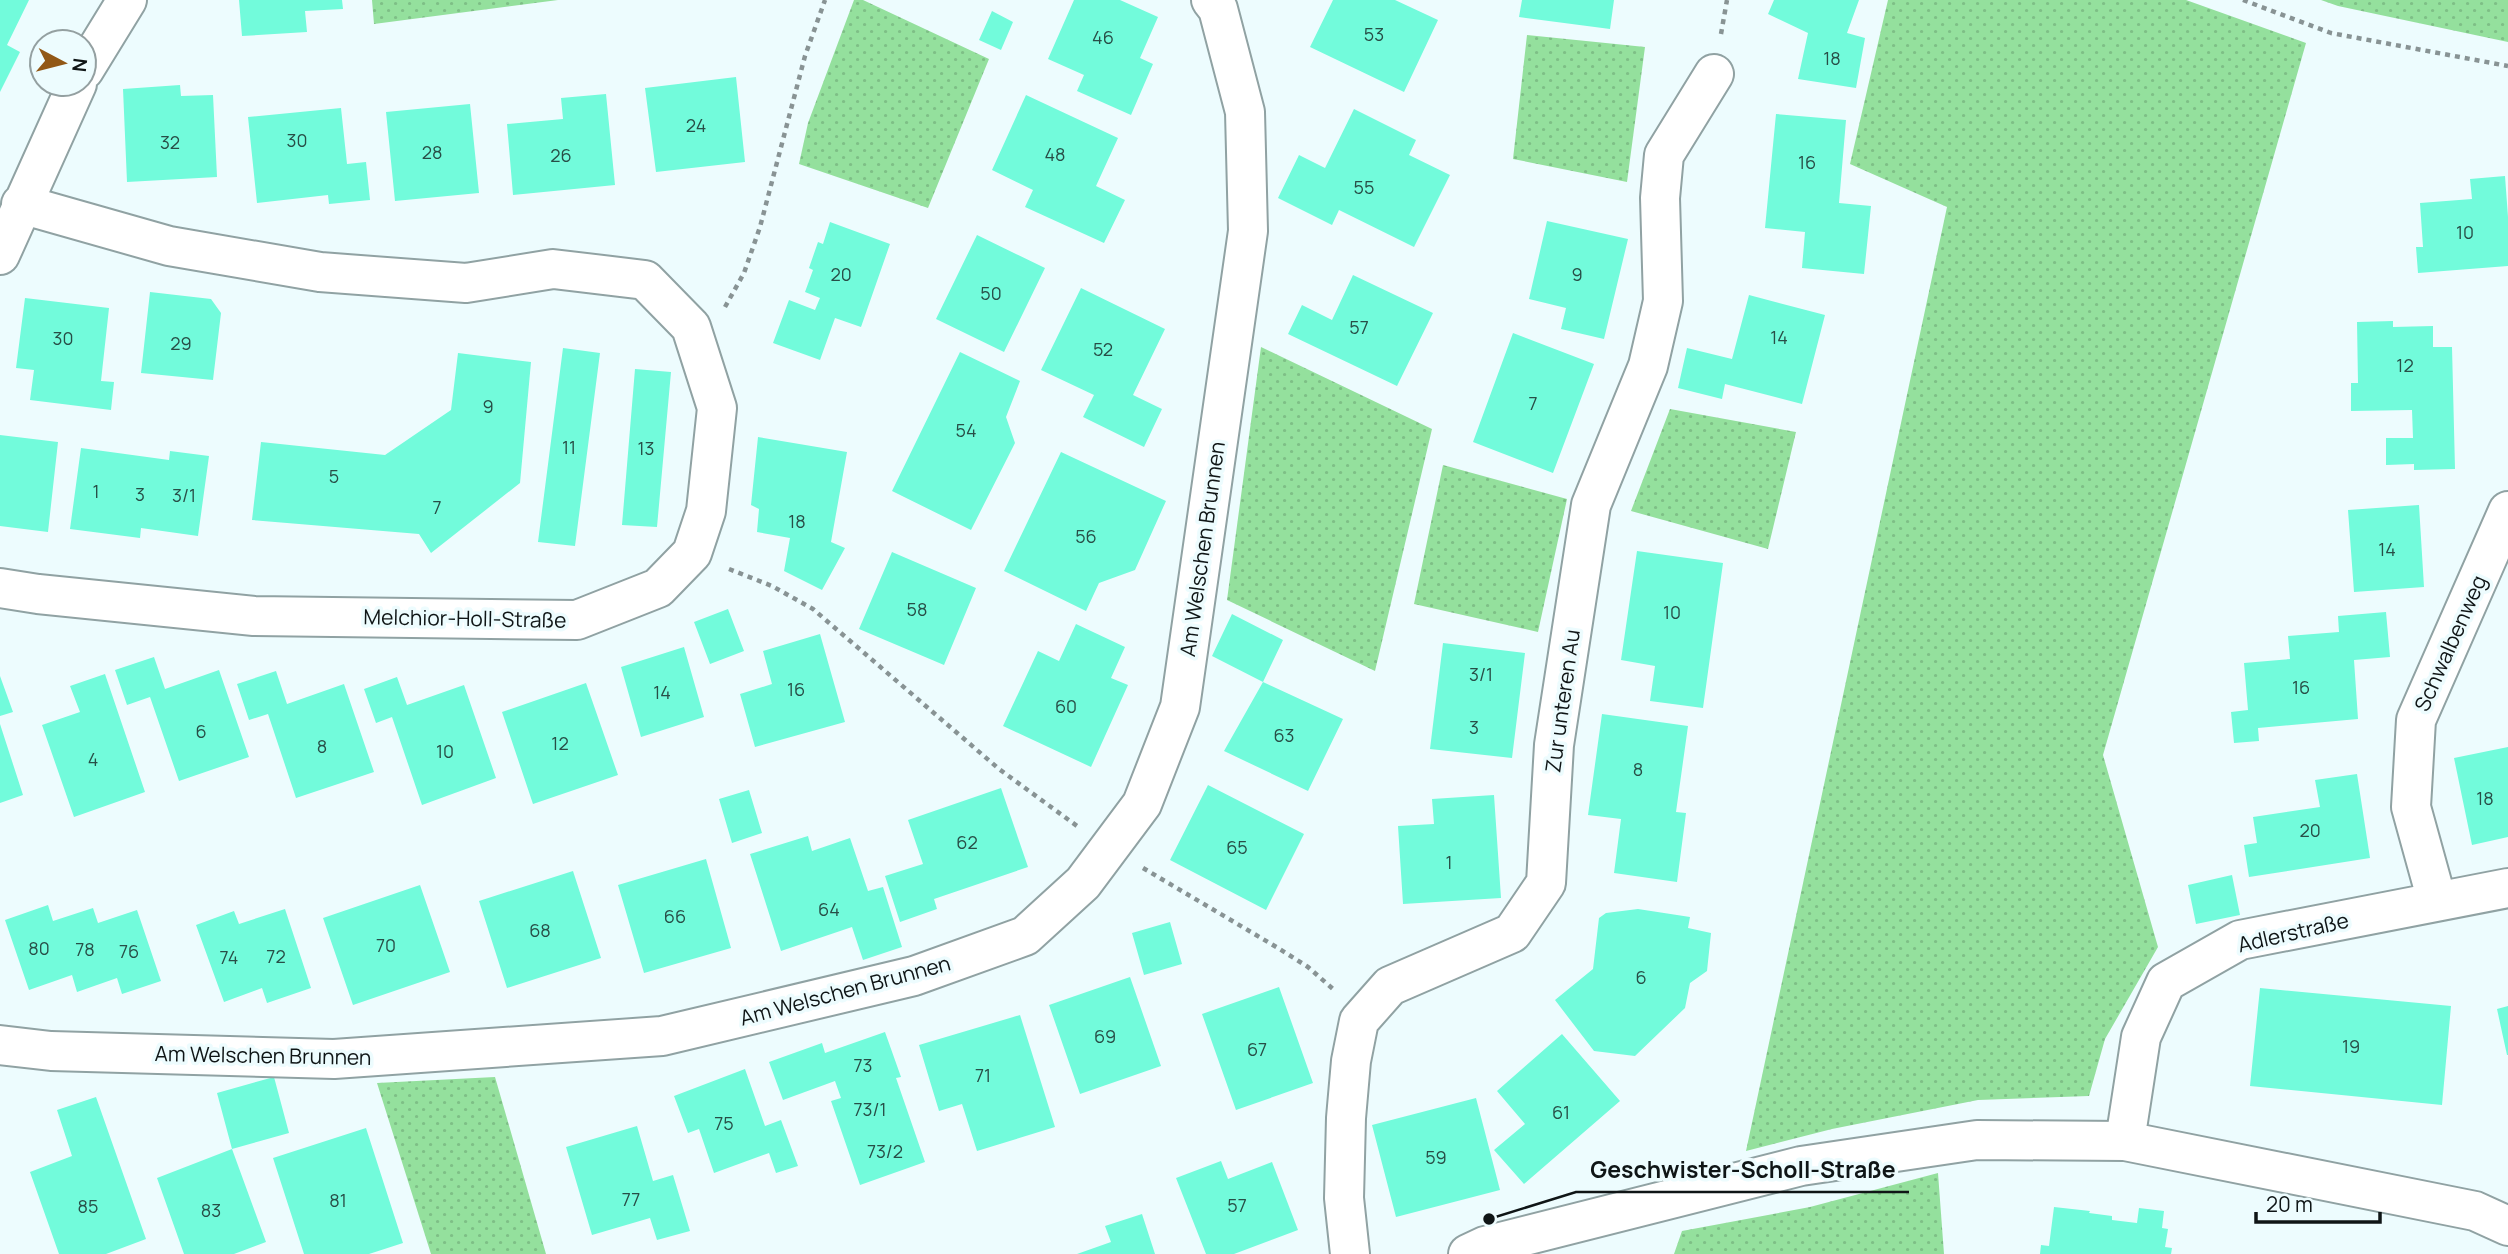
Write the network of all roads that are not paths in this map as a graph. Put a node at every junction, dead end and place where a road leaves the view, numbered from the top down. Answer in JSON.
{"nodes":[{"id":1,"x":127,"y":0,"type":"edge"},
{"id":2,"x":1211,"y":0,"type":"edge"},
{"id":3,"x":98,"y":47,"type":"edge"},
{"id":4,"x":1714,"y":74,"type":"dead end"},
{"id":5,"x":70,"y":98,"type":"edge"},
{"id":6,"x":21,"y":204,"type":"junction"},
{"id":7,"x":0,"y":255,"type":"edge"},
{"id":8,"x":2508,"y":511,"type":"edge"},
{"id":9,"x":0,"y":588,"type":"edge"},
{"id":10,"x":2508,"y":888,"type":"edge"},
{"id":11,"x":2437,"y":901,"type":"junction"},
{"id":12,"x":0,"y":1045,"type":"edge"},
{"id":13,"x":2125,"y":1141,"type":"junction"},
{"id":14,"x":2508,"y":1226,"type":"edge"},
{"id":15,"x":1350,"y":1254,"type":"edge"},
{"id":16,"x":1468,"y":1254,"type":"edge"}],
"edges":[{"from":1,"to":3,"type":"street"},
{"from":2,"to":12,"type":"street","name":"Am Welschen Brunnen"},
{"from":4,"to":15,"type":"street","name":"Zur unteren Au"},
{"from":5,"to":6,"type":"street"},
{"from":6,"to":7,"type":"street"},
{"from":6,"to":9,"type":"street","name":"Melchior-Holl-Straße"},
{"from":8,"to":11,"type":"street","name":"Schwalbenweg"},
{"from":10,"to":11,"type":"street","name":"Adlerstraße"},
{"from":11,"to":13,"type":"street","name":"Adlerstraße"},
{"from":13,"to":14,"type":"street"},
{"from":13,"to":16,"type":"street"}]}
